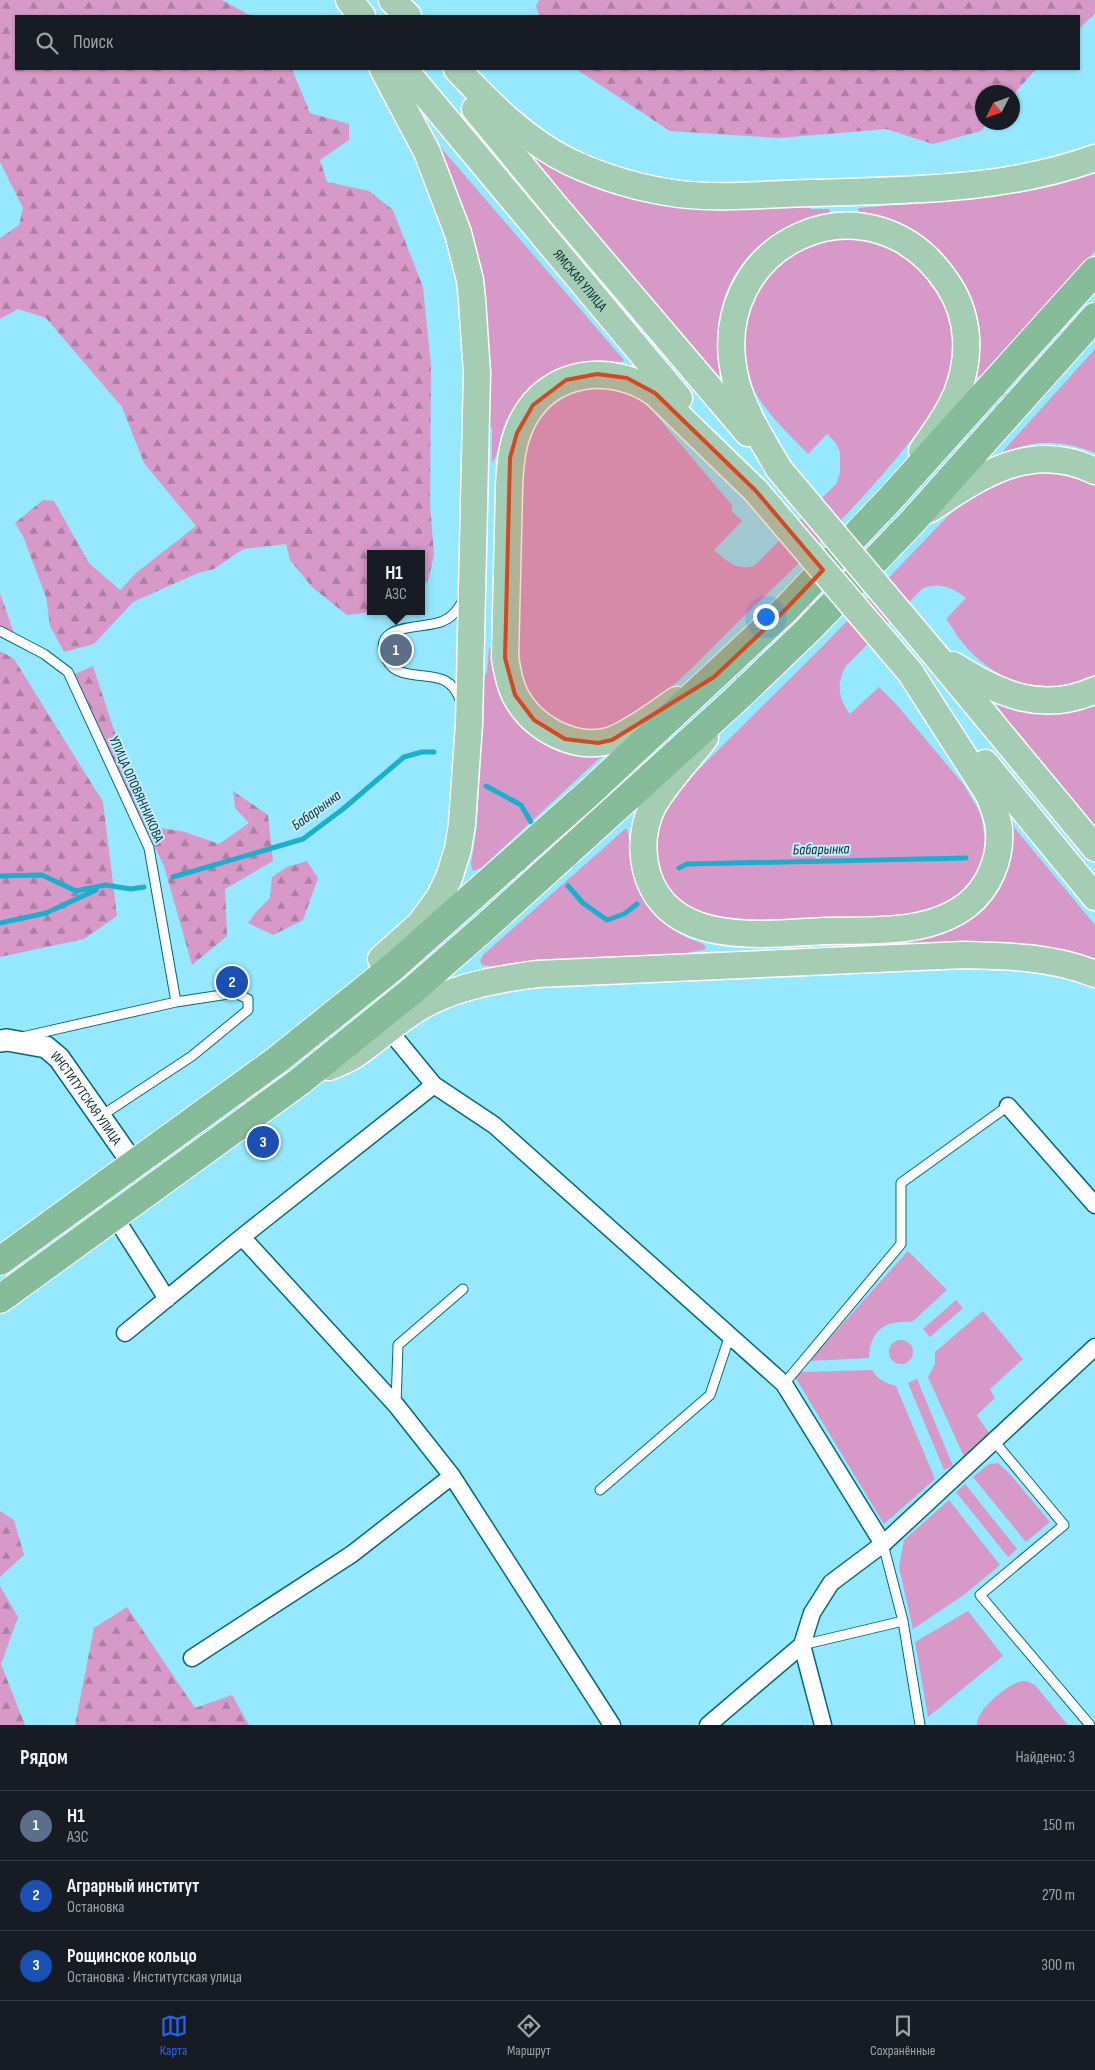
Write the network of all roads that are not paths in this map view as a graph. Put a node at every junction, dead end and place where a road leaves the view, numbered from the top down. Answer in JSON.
{"nodes":[{"id":1,"x":348,"y":0,"type":"edge"},
{"id":2,"x":388,"y":0,"type":"edge"},
{"id":3,"x":392,"y":0,"type":"edge"},
{"id":4,"x":355,"y":15,"type":"edge"},
{"id":5,"x":361,"y":15,"type":"edge"},
{"id":6,"x":400,"y":15,"type":"edge"},
{"id":7,"x":407,"y":15,"type":"edge"},
{"id":8,"x":384,"y":70,"type":"edge"},
{"id":9,"x":405,"y":70,"type":"edge"},
{"id":10,"x":444,"y":70,"type":"edge"},
{"id":11,"x":458,"y":70,"type":"edge"},
{"id":12,"x":1095,"y":158,"type":"edge"},
{"id":13,"x":1095,"y":271,"type":"edge"},
{"id":14,"x":1095,"y":318,"type":"edge"},
{"id":15,"x":779,"y":470,"type":"junction"},
{"id":16,"x":1095,"y":471,"type":"edge"},
{"id":17,"x":756,"y":491,"type":"junction"},
{"id":18,"x":891,"y":498,"type":"junction"},
{"id":19,"x":913,"y":521,"type":"junction"},
{"id":20,"x":471,"y":586,"type":"junction"},
{"id":21,"x":0,"y":631,"type":"edge"},
{"id":22,"x":932,"y":651,"type":"junction"},
{"id":23,"x":910,"y":672,"type":"junction"},
{"id":24,"x":714,"y":676,"type":"junction"},
{"id":25,"x":1095,"y":690,"type":"edge"},
{"id":26,"x":734,"y":701,"type":"junction"},
{"id":27,"x":469,"y":724,"type":"junction"},
{"id":28,"x":1095,"y":848,"type":"edge"},
{"id":29,"x":1095,"y":897,"type":"edge"},
{"id":30,"x":1095,"y":974,"type":"edge"},
{"id":31,"x":176,"y":1002,"type":"junction"},
{"id":32,"x":388,"y":1029,"type":"junction"},
{"id":33,"x":4,"y":1040,"type":"edge"},
{"id":34,"x":277,"y":1060,"type":"junction"},
{"id":35,"x":299,"y":1082,"type":"junction"},
{"id":36,"x":434,"y":1085,"type":"junction"},
{"id":37,"x":1008,"y":1106,"type":"joint"},
{"id":38,"x":101,"y":1116,"type":"junction"},
{"id":39,"x":134,"y":1165,"type":"junction"},
{"id":40,"x":1095,"y":1205,"type":"edge"},
{"id":41,"x":115,"y":1217,"type":"junction"},
{"id":42,"x":242,"y":1237,"type":"junction"},
{"id":43,"x":0,"y":1261,"type":"edge"},
{"id":44,"x":463,"y":1289,"type":"dead end"},
{"id":45,"x":167,"y":1298,"type":"junction"},
{"id":46,"x":0,"y":1299,"type":"edge"},
{"id":47,"x":125,"y":1333,"type":"dead end"},
{"id":48,"x":730,"y":1335,"type":"junction"},
{"id":49,"x":1095,"y":1347,"type":"edge"},
{"id":50,"x":784,"y":1384,"type":"junction"},
{"id":51,"x":396,"y":1405,"type":"junction"},
{"id":52,"x":994,"y":1441,"type":"junction"},
{"id":53,"x":452,"y":1476,"type":"junction"},
{"id":54,"x":600,"y":1490,"type":"dead end"},
{"id":55,"x":883,"y":1544,"type":"junction"},
{"id":56,"x":904,"y":1621,"type":"junction"},
{"id":57,"x":802,"y":1645,"type":"junction"},
{"id":58,"x":192,"y":1658,"type":"dead end"},
{"id":59,"x":612,"y":1725,"type":"edge"},
{"id":60,"x":708,"y":1725,"type":"edge"},
{"id":61,"x":823,"y":1725,"type":"edge"},
{"id":62,"x":920,"y":1725,"type":"edge"},
{"id":63,"x":1090,"y":1725,"type":"edge"}],
"edges":[{"from":1,"to":4,"type":"main road"},
{"from":1,"to":5,"type":"main road"},
{"from":2,"to":6,"type":"main road"},
{"from":3,"to":7,"type":"main road"},
{"from":8,"to":20,"type":"main road"},
{"from":9,"to":17,"type":"main road","name":"ЯМСКАЯ УЛИЦА"},
{"from":10,"to":15,"type":"main road"},
{"from":11,"to":12,"type":"main road"},
{"from":13,"to":18,"type":"highway"},
{"from":14,"to":19,"type":"highway"},
{"from":15,"to":18,"type":"main road"},
{"from":15,"to":22,"type":"main road","bridge":true},
{"from":16,"to":19,"type":"main road"},
{"from":17,"to":23,"type":"main road","bridge":true},
{"from":17,"to":24,"type":"main road"},
{"from":18,"to":24,"type":"highway"},
{"from":19,"to":26,"type":"highway"},
{"from":20,"to":27,"type":"main road"},
{"from":20,"to":27,"type":"lane"},
{"from":21,"to":31,"type":"lane","name":"УЛИЦА ОЛОВЯННИКОВА"},
{"from":22,"to":25,"type":"main road"},
{"from":22,"to":28,"type":"main road"},
{"from":23,"to":26,"type":"main road"},
{"from":23,"to":29,"type":"main road"},
{"from":24,"to":34,"type":"highway"},
{"from":26,"to":35,"type":"highway"},
{"from":27,"to":34,"type":"main road"},
{"from":30,"to":32,"type":"main road"},
{"from":31,"to":33,"type":"lane"},
{"from":31,"to":38,"type":"lane"},
{"from":32,"to":35,"type":"main road"},
{"from":32,"to":36,"type":"street"},
{"from":33,"to":38,"type":"street","name":"ИНСТИТУТСКАЯ УЛИЦА"},
{"from":34,"to":39,"type":"highway"},
{"from":35,"to":41,"type":"highway"},
{"from":36,"to":42,"type":"street"},
{"from":36,"to":48,"type":"street"},
{"from":37,"to":40,"type":"street"},
{"from":37,"to":50,"type":"lane"},
{"from":38,"to":39,"type":"street","name":"ИНСТИТУТСКАЯ УЛИЦА"},
{"from":39,"to":43,"type":"highway"},
{"from":41,"to":45,"type":"street"},
{"from":41,"to":46,"type":"highway"},
{"from":42,"to":45,"type":"street"},
{"from":42,"to":51,"type":"street"},
{"from":44,"to":51,"type":"lane"},
{"from":45,"to":47,"type":"street"},
{"from":48,"to":50,"type":"street"},
{"from":48,"to":54,"type":"lane"},
{"from":49,"to":52,"type":"street"},
{"from":50,"to":55,"type":"street"},
{"from":51,"to":53,"type":"street"},
{"from":52,"to":55,"type":"street"},
{"from":52,"to":63,"type":"lane"},
{"from":53,"to":58,"type":"street"},
{"from":53,"to":59,"type":"street"},
{"from":55,"to":56,"type":"lane"},
{"from":55,"to":57,"type":"street"},
{"from":56,"to":57,"type":"lane"},
{"from":56,"to":62,"type":"lane"},
{"from":57,"to":60,"type":"street"},
{"from":57,"to":61,"type":"street"}]}
